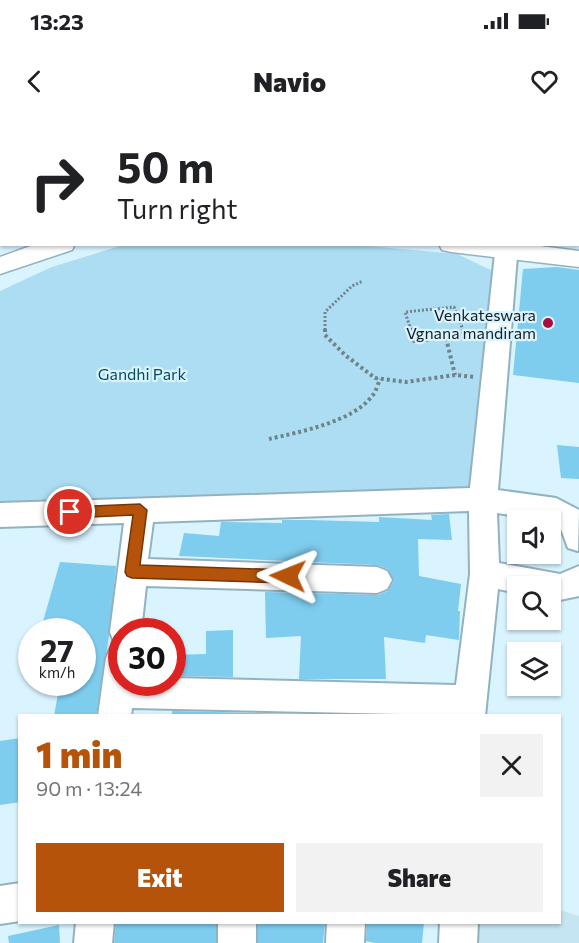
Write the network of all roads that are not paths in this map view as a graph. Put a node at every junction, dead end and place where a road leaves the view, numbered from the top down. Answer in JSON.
{"nodes":[{"id":1,"x":57,"y":246,"type":"edge"},
{"id":2,"x":479,"y":246,"type":"edge"},
{"id":3,"x":507,"y":248,"type":"edge"},
{"id":4,"x":579,"y":259,"type":"edge"},
{"id":5,"x":0,"y":266,"type":"edge"},
{"id":6,"x":483,"y":499,"type":"junction"},
{"id":7,"x":140,"y":510,"type":"junction"},
{"id":8,"x":0,"y":515,"type":"edge"},
{"id":9,"x":578,"y":539,"type":"edge"},
{"id":10,"x":132,"y":572,"type":"junction"},
{"id":11,"x":485,"y":574,"type":"junction"},
{"id":12,"x":579,"y":579,"type":"edge"},
{"id":13,"x":377,"y":580,"type":"dead end"},
{"id":14,"x":127,"y":618,"type":"edge"},
{"id":15,"x":116,"y":704,"type":"edge"},
{"id":16,"x":468,"y":708,"type":"edge"},
{"id":17,"x":18,"y":902,"type":"edge"},
{"id":18,"x":0,"y":905,"type":"edge"},
{"id":19,"x":95,"y":924,"type":"edge"},
{"id":20,"x":237,"y":924,"type":"edge"},
{"id":21,"x":346,"y":924,"type":"edge"},
{"id":22,"x":459,"y":924,"type":"edge"},
{"id":23,"x":93,"y":943,"type":"edge"},
{"id":24,"x":237,"y":943,"type":"edge"},
{"id":25,"x":345,"y":943,"type":"edge"},
{"id":26,"x":458,"y":943,"type":"edge"}],
"edges":[{"from":1,"to":5,"type":"main road"},
{"from":2,"to":3,"type":"main road"},
{"from":3,"to":4,"type":"main road"},
{"from":3,"to":6,"type":"street"},
{"from":6,"to":7,"type":"street"},
{"from":6,"to":9,"type":"street"},
{"from":6,"to":11,"type":"street"},
{"from":7,"to":8,"type":"street"},
{"from":7,"to":10,"type":"street"},
{"from":10,"to":13,"type":"street"},
{"from":10,"to":14,"type":"street"},
{"from":11,"to":12,"type":"street"},
{"from":11,"to":16,"type":"street"},
{"from":15,"to":16,"type":"street"},
{"from":17,"to":18,"type":"street"},
{"from":19,"to":23,"type":"street"},
{"from":20,"to":24,"type":"street"},
{"from":21,"to":25,"type":"street"},
{"from":22,"to":26,"type":"street"}]}
